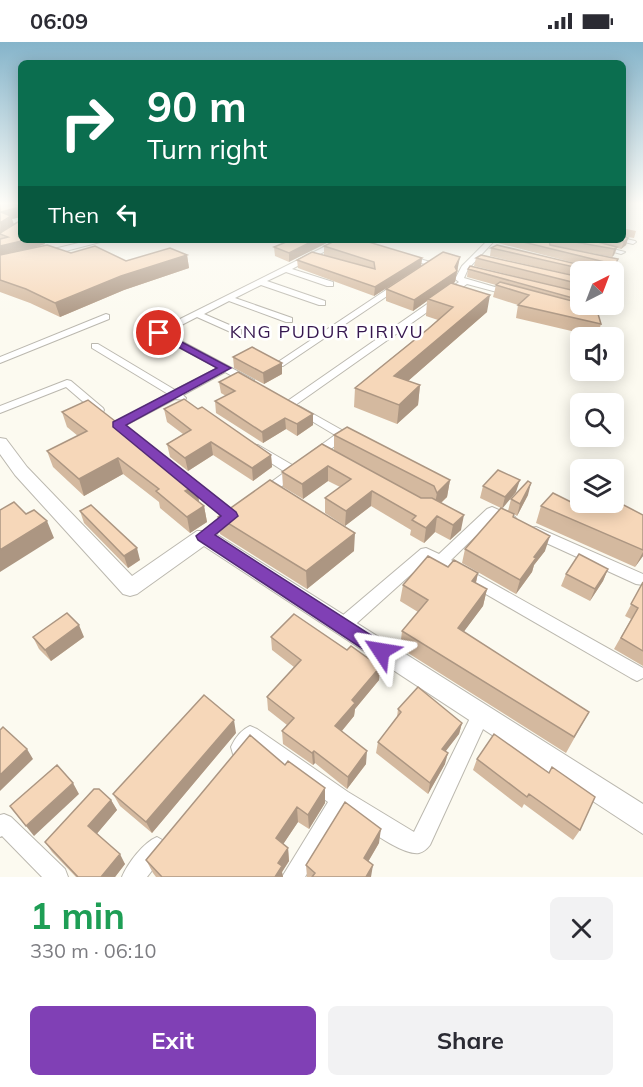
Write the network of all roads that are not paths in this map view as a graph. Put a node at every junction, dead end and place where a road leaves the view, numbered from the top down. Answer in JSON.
{"nodes":[{"id":1,"x":91,"y":243,"type":"edge"},
{"id":2,"x":337,"y":243,"type":"edge"},
{"id":3,"x":489,"y":243,"type":"edge"},
{"id":4,"x":588,"y":245,"type":"edge"},
{"id":5,"x":498,"y":248,"type":"edge"},
{"id":6,"x":621,"y":252,"type":"dead end"},
{"id":7,"x":395,"y":253,"type":"edge"},
{"id":8,"x":312,"y":256,"type":"junction"},
{"id":9,"x":477,"y":257,"type":"junction"},
{"id":10,"x":322,"y":259,"type":"edge"},
{"id":11,"x":488,"y":259,"type":"edge"},
{"id":12,"x":0,"y":265,"type":"edge"},
{"id":13,"x":465,"y":268,"type":"junction"},
{"id":14,"x":285,"y":269,"type":"junction"},
{"id":15,"x":477,"y":271,"type":"edge"},
{"id":16,"x":412,"y":277,"type":"edge"},
{"id":17,"x":261,"y":282,"type":"junction"},
{"id":18,"x":464,"y":282,"type":"junction"},
{"id":19,"x":403,"y":283,"type":"edge"},
{"id":20,"x":330,"y":284,"type":"dead end"},
{"id":21,"x":514,"y":295,"type":"edge"},
{"id":22,"x":229,"y":298,"type":"junction"},
{"id":23,"x":322,"y":303,"type":"dead end"},
{"id":24,"x":198,"y":314,"type":"junction"},
{"id":25,"x":106,"y":317,"type":"dead end"},
{"id":26,"x":289,"y":320,"type":"dead end"},
{"id":27,"x":238,"y":332,"type":"dead end"},
{"id":28,"x":95,"y":346,"type":"dead end"},
{"id":29,"x":0,"y":360,"type":"edge"},
{"id":30,"x":280,"y":364,"type":"edge"},
{"id":31,"x":225,"y":368,"type":"junction"},
{"id":32,"x":262,"y":389,"type":"edge"},
{"id":33,"x":176,"y":394,"type":"junction"},
{"id":34,"x":195,"y":407,"type":"edge"},
{"id":35,"x":0,"y":410,"type":"edge"},
{"id":36,"x":244,"y":439,"type":"edge"},
{"id":37,"x":0,"y":443,"type":"edge"},
{"id":38,"x":292,"y":471,"type":"junction"},
{"id":39,"x":179,"y":474,"type":"edge"},
{"id":40,"x":231,"y":516,"type":"junction"},
{"id":41,"x":204,"y":536,"type":"junction"},
{"id":42,"x":440,"y":562,"type":"junction"},
{"id":43,"x":640,"y":580,"type":"dead end"},
{"id":44,"x":342,"y":626,"type":"junction"},
{"id":45,"x":637,"y":673,"type":"dead end"},
{"id":46,"x":480,"y":716,"type":"junction"},
{"id":47,"x":228,"y":761,"type":"edge"},
{"id":48,"x":341,"y":799,"type":"junction"},
{"id":49,"x":643,"y":820,"type":"edge"},
{"id":50,"x":1,"y":824,"type":"edge"},
{"id":51,"x":170,"y":832,"type":"edge"},
{"id":52,"x":57,"y":877,"type":"edge"},
{"id":53,"x":133,"y":877,"type":"edge"},
{"id":54,"x":293,"y":877,"type":"edge"}],
"edges":[{"from":1,"to":12,"type":"street"},
{"from":2,"to":8,"type":"street"},
{"from":3,"to":5,"type":"street"},
{"from":3,"to":9,"type":"street"},
{"from":4,"to":6,"type":"street"},
{"from":7,"to":16,"type":"street"},
{"from":8,"to":10,"type":"street"},
{"from":8,"to":14,"type":"street"},
{"from":9,"to":11,"type":"street"},
{"from":9,"to":13,"type":"street"},
{"from":13,"to":15,"type":"street"},
{"from":13,"to":18,"type":"street"},
{"from":14,"to":17,"type":"street"},
{"from":14,"to":20,"type":"street"},
{"from":17,"to":22,"type":"street"},
{"from":17,"to":23,"type":"street"},
{"from":18,"to":21,"type":"street"},
{"from":18,"to":38,"type":"street"},
{"from":19,"to":30,"type":"street"},
{"from":22,"to":24,"type":"street"},
{"from":22,"to":26,"type":"street"},
{"from":24,"to":27,"type":"street"},
{"from":24,"to":31,"type":"street"},
{"from":25,"to":29,"type":"street"},
{"from":28,"to":33,"type":"street"},
{"from":31,"to":32,"type":"street"},
{"from":31,"to":33,"type":"street"},
{"from":33,"to":34,"type":"street"},
{"from":33,"to":35,"type":"street"},
{"from":36,"to":38,"type":"street"},
{"from":37,"to":41,"type":"street"},
{"from":38,"to":40,"type":"street"},
{"from":39,"to":40,"type":"street"},
{"from":40,"to":41,"type":"street"},
{"from":41,"to":44,"type":"street"},
{"from":42,"to":43,"type":"street"},
{"from":42,"to":44,"type":"street"},
{"from":42,"to":45,"type":"street"},
{"from":44,"to":46,"type":"street"},
{"from":46,"to":48,"type":"street"},
{"from":46,"to":49,"type":"street"},
{"from":47,"to":48,"type":"street"},
{"from":48,"to":54,"type":"street"},
{"from":50,"to":52,"type":"street"},
{"from":51,"to":53,"type":"street"}]}
